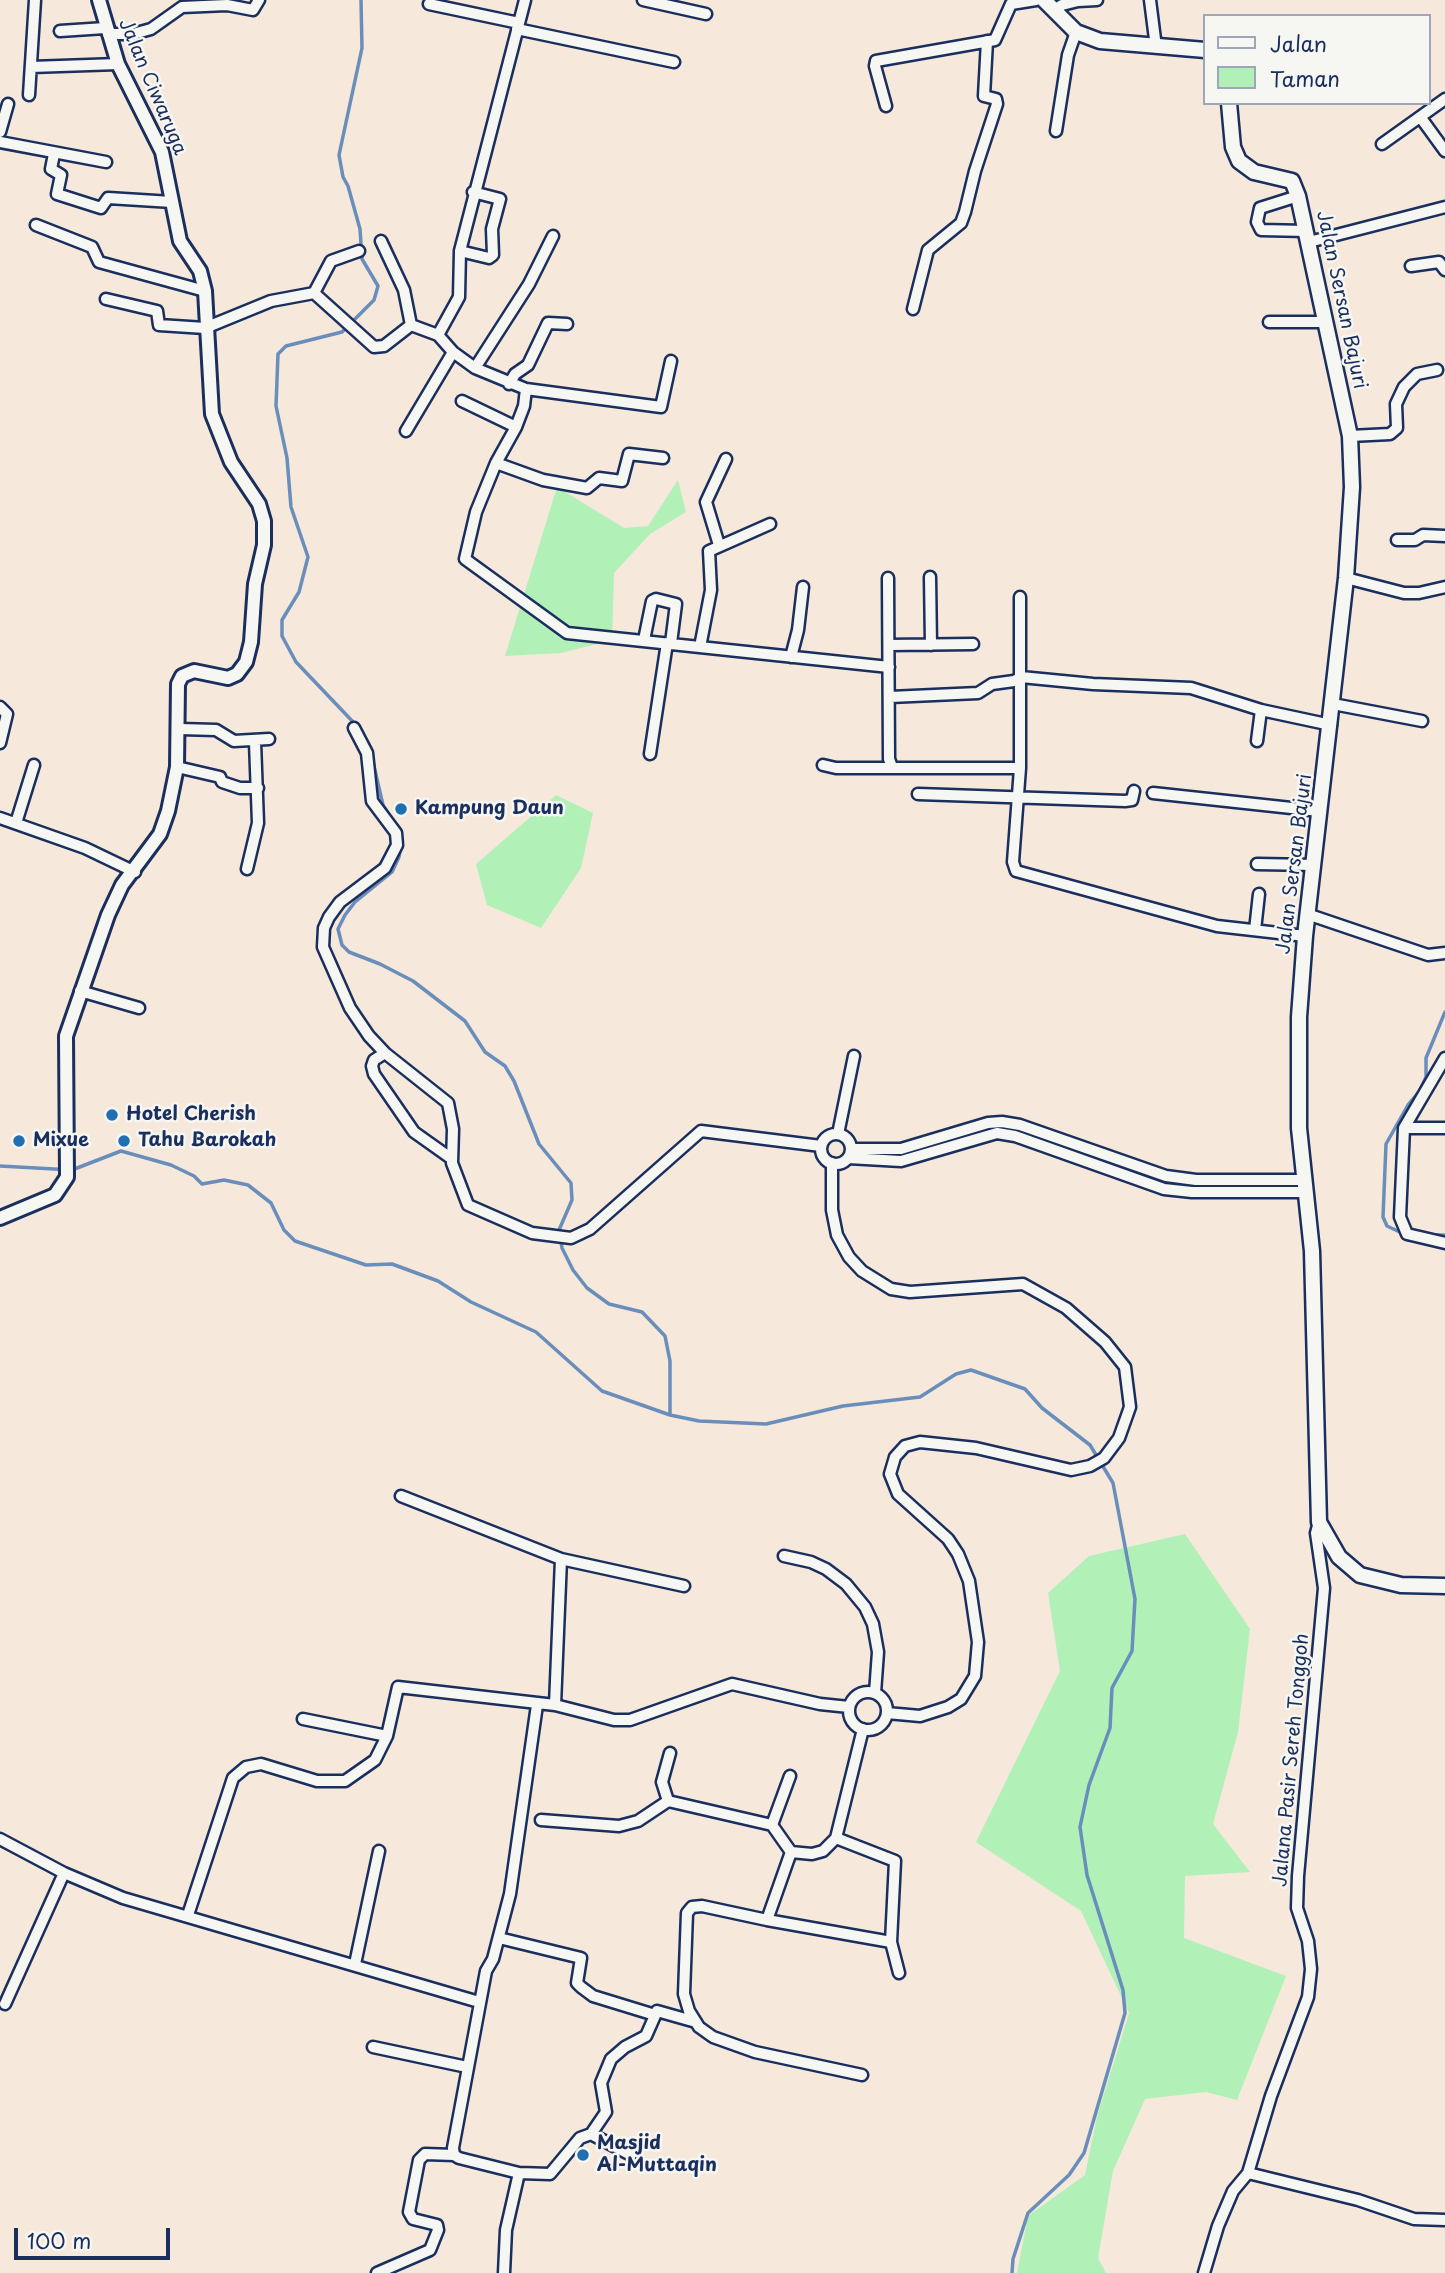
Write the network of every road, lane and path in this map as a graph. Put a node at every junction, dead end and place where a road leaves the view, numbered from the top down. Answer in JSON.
{"nodes":[{"id":1,"x":35,"y":0,"type":"edge"},
{"id":2,"x":99,"y":0,"type":"edge"},
{"id":3,"x":259,"y":0,"type":"edge"},
{"id":4,"x":525,"y":0,"type":"edge"},
{"id":5,"x":643,"y":0,"type":"edge"},
{"id":6,"x":1036,"y":0,"type":"edge"},
{"id":7,"x":1097,"y":0,"type":"edge"},
{"id":8,"x":1150,"y":0,"type":"edge"},
{"id":9,"x":429,"y":4,"type":"dead end"},
{"id":10,"x":1048,"y":6,"type":"edge"},
{"id":11,"x":706,"y":14,"type":"dead end"},
{"id":12,"x":518,"y":26,"type":"junction"},
{"id":13,"x":60,"y":31,"type":"dead end"},
{"id":14,"x":107,"y":31,"type":"junction"},
{"id":15,"x":1076,"y":32,"type":"junction"},
{"id":16,"x":987,"y":41,"type":"junction"},
{"id":17,"x":1156,"y":47,"type":"junction"},
{"id":18,"x":1204,"y":50,"type":"edge"},
{"id":19,"x":674,"y":62,"type":"dead end"},
{"id":20,"x":118,"y":64,"type":"junction"},
{"id":21,"x":31,"y":67,"type":"junction"},
{"id":22,"x":29,"y":94,"type":"dead end"},
{"id":23,"x":1445,"y":99,"type":"edge"},
{"id":24,"x":8,"y":104,"type":"dead end"},
{"id":25,"x":1228,"y":105,"type":"edge"},
{"id":26,"x":886,"y":106,"type":"dead end"},
{"id":27,"x":1421,"y":118,"type":"junction"},
{"id":28,"x":1056,"y":131,"type":"dead end"},
{"id":29,"x":0,"y":132,"type":"edge"},
{"id":30,"x":0,"y":142,"type":"edge"},
{"id":31,"x":1382,"y":144,"type":"dead end"},
{"id":32,"x":1445,"y":151,"type":"edge"},
{"id":33,"x":54,"y":154,"type":"junction"},
{"id":34,"x":106,"y":162,"type":"dead end"},
{"id":35,"x":474,"y":192,"type":"junction"},
{"id":36,"x":1298,"y":196,"type":"junction"},
{"id":37,"x":172,"y":202,"type":"junction"},
{"id":38,"x":1445,"y":207,"type":"edge"},
{"id":39,"x":36,"y":225,"type":"dead end"},
{"id":40,"x":553,"y":236,"type":"dead end"},
{"id":41,"x":1308,"y":237,"type":"junction"},
{"id":42,"x":381,"y":241,"type":"dead end"},
{"id":43,"x":359,"y":251,"type":"dead end"},
{"id":44,"x":460,"y":251,"type":"junction"},
{"id":45,"x":1411,"y":266,"type":"dead end"},
{"id":46,"x":1445,"y":270,"type":"edge"},
{"id":47,"x":205,"y":291,"type":"junction"},
{"id":48,"x":314,"y":293,"type":"junction"},
{"id":49,"x":106,"y":299,"type":"dead end"},
{"id":50,"x":913,"y":309,"type":"dead end"},
{"id":51,"x":1269,"y":322,"type":"dead end"},
{"id":52,"x":1324,"y":322,"type":"junction"},
{"id":53,"x":567,"y":324,"type":"dead end"},
{"id":54,"x":411,"y":325,"type":"junction"},
{"id":55,"x":205,"y":328,"type":"junction"},
{"id":56,"x":438,"y":335,"type":"junction"},
{"id":57,"x":453,"y":352,"type":"junction"},
{"id":58,"x":671,"y":361,"type":"dead end"},
{"id":59,"x":475,"y":368,"type":"junction"},
{"id":60,"x":1437,"y":370,"type":"dead end"},
{"id":61,"x":509,"y":384,"type":"junction"},
{"id":62,"x":526,"y":389,"type":"junction"},
{"id":63,"x":462,"y":401,"type":"dead end"},
{"id":64,"x":516,"y":427,"type":"junction"},
{"id":65,"x":406,"y":431,"type":"dead end"},
{"id":66,"x":1350,"y":436,"type":"junction"},
{"id":67,"x":663,"y":458,"type":"dead end"},
{"id":68,"x":726,"y":459,"type":"dead end"},
{"id":69,"x":496,"y":463,"type":"junction"},
{"id":70,"x":770,"y":524,"type":"dead end"},
{"id":71,"x":1445,"y":536,"type":"edge"},
{"id":72,"x":1397,"y":540,"type":"dead end"},
{"id":73,"x":719,"y":545,"type":"junction"},
{"id":74,"x":930,"y":577,"type":"dead end"},
{"id":75,"x":888,"y":578,"type":"dead end"},
{"id":76,"x":1346,"y":578,"type":"junction"},
{"id":77,"x":803,"y":587,"type":"dead end"},
{"id":78,"x":1445,"y":587,"type":"edge"},
{"id":79,"x":1020,"y":597,"type":"dead end"},
{"id":80,"x":644,"y":640,"type":"junction"},
{"id":81,"x":669,"y":643,"type":"junction"},
{"id":82,"x":973,"y":644,"type":"dead end"},
{"id":83,"x":889,"y":645,"type":"junction"},
{"id":84,"x":931,"y":645,"type":"junction"},
{"id":85,"x":700,"y":647,"type":"junction"},
{"id":86,"x":791,"y":657,"type":"junction"},
{"id":87,"x":889,"y":667,"type":"junction"},
{"id":88,"x":1021,"y":677,"type":"junction"},
{"id":89,"x":890,"y":696,"type":"junction"},
{"id":90,"x":1333,"y":704,"type":"junction"},
{"id":91,"x":0,"y":706,"type":"edge"},
{"id":92,"x":1261,"y":710,"type":"junction"},
{"id":93,"x":1422,"y":721,"type":"dead end"},
{"id":94,"x":1331,"y":725,"type":"junction"},
{"id":95,"x":354,"y":728,"type":"dead end"},
{"id":96,"x":180,"y":729,"type":"junction"},
{"id":97,"x":269,"y":739,"type":"dead end"},
{"id":98,"x":1257,"y":741,"type":"dead end"},
{"id":99,"x":255,"y":742,"type":"junction"},
{"id":100,"x":0,"y":743,"type":"edge"},
{"id":101,"x":650,"y":754,"type":"dead end"},
{"id":102,"x":34,"y":765,"type":"dead end"},
{"id":103,"x":823,"y":765,"type":"dead end"},
{"id":104,"x":177,"y":767,"type":"junction"},
{"id":105,"x":892,"y":767,"type":"junction"},
{"id":106,"x":1020,"y":768,"type":"junction"},
{"id":107,"x":258,"y":788,"type":"junction"},
{"id":108,"x":1134,"y":791,"type":"dead end"},
{"id":109,"x":1153,"y":793,"type":"dead end"},
{"id":110,"x":918,"y":794,"type":"dead end"},
{"id":111,"x":1019,"y":795,"type":"junction"},
{"id":112,"x":1319,"y":811,"type":"junction"},
{"id":113,"x":0,"y":818,"type":"edge"},
{"id":114,"x":16,"y":823,"type":"junction"},
{"id":115,"x":1256,"y":864,"type":"dead end"},
{"id":116,"x":1313,"y":865,"type":"junction"},
{"id":117,"x":247,"y":869,"type":"dead end"},
{"id":118,"x":135,"y":872,"type":"junction"},
{"id":119,"x":1259,"y":894,"type":"dead end"},
{"id":120,"x":1307,"y":914,"type":"junction"},
{"id":121,"x":1255,"y":930,"type":"junction"},
{"id":122,"x":1305,"y":936,"type":"junction"},
{"id":123,"x":1445,"y":953,"type":"edge"},
{"id":124,"x":80,"y":991,"type":"junction"},
{"id":125,"x":139,"y":1007,"type":"dead end"},
{"id":126,"x":385,"y":1053,"type":"junction"},
{"id":127,"x":855,"y":1056,"type":"dead end"},
{"id":128,"x":1445,"y":1058,"type":"edge"},
{"id":129,"x":1404,"y":1128,"type":"junction"},
{"id":130,"x":1445,"y":1128,"type":"edge"},
{"id":131,"x":838,"y":1134,"type":"junction"},
{"id":132,"x":1062,"y":1140,"type":"junction"},
{"id":133,"x":821,"y":1146,"type":"junction"},
{"id":134,"x":1057,"y":1152,"type":"junction"},
{"id":135,"x":849,"y":1154,"type":"junction"},
{"id":136,"x":452,"y":1159,"type":"junction"},
{"id":137,"x":832,"y":1163,"type":"junction"},
{"id":138,"x":1305,"y":1186,"type":"junction"},
{"id":139,"x":0,"y":1218,"type":"edge"},
{"id":140,"x":1445,"y":1242,"type":"edge"},
{"id":141,"x":401,"y":1496,"type":"dead end"},
{"id":142,"x":1319,"y":1522,"type":"junction"},
{"id":143,"x":784,"y":1556,"type":"dead end"},
{"id":144,"x":561,"y":1559,"type":"junction"},
{"id":145,"x":684,"y":1586,"type":"dead end"},
{"id":146,"x":1445,"y":1586,"type":"edge"},
{"id":147,"x":875,"y":1693,"type":"junction"},
{"id":148,"x":537,"y":1704,"type":"junction"},
{"id":149,"x":555,"y":1705,"type":"junction"},
{"id":150,"x":849,"y":1707,"type":"junction"},
{"id":151,"x":887,"y":1713,"type":"junction"},
{"id":152,"x":303,"y":1719,"type":"dead end"},
{"id":153,"x":863,"y":1729,"type":"junction"},
{"id":154,"x":387,"y":1736,"type":"junction"},
{"id":155,"x":670,"y":1753,"type":"dead end"},
{"id":156,"x":790,"y":1776,"type":"dead end"},
{"id":157,"x":668,"y":1801,"type":"junction"},
{"id":158,"x":541,"y":1820,"type":"dead end"},
{"id":159,"x":772,"y":1825,"type":"junction"},
{"id":160,"x":836,"y":1838,"type":"junction"},
{"id":161,"x":0,"y":1839,"type":"edge"},
{"id":162,"x":379,"y":1851,"type":"dead end"},
{"id":163,"x":791,"y":1852,"type":"junction"},
{"id":164,"x":64,"y":1873,"type":"junction"},
{"id":165,"x":188,"y":1915,"type":"junction"},
{"id":166,"x":767,"y":1920,"type":"junction"},
{"id":167,"x":499,"y":1938,"type":"junction"},
{"id":168,"x":891,"y":1942,"type":"junction"},
{"id":169,"x":355,"y":1964,"type":"junction"},
{"id":170,"x":899,"y":1973,"type":"dead end"},
{"id":171,"x":479,"y":2002,"type":"junction"},
{"id":172,"x":5,"y":2004,"type":"dead end"},
{"id":173,"x":655,"y":2015,"type":"junction"},
{"id":174,"x":696,"y":2022,"type":"junction"},
{"id":175,"x":373,"y":2047,"type":"dead end"},
{"id":176,"x":467,"y":2067,"type":"junction"},
{"id":177,"x":862,"y":2075,"type":"dead end"},
{"id":178,"x":591,"y":2134,"type":"junction"},
{"id":179,"x":454,"y":2155,"type":"junction"},
{"id":180,"x":631,"y":2155,"type":"dead end"},
{"id":181,"x":1248,"y":2173,"type":"junction"},
{"id":182,"x":519,"y":2174,"type":"junction"},
{"id":183,"x":1445,"y":2220,"type":"edge"},
{"id":184,"x":377,"y":2273,"type":"edge"},
{"id":185,"x":504,"y":2273,"type":"edge"},
{"id":186,"x":1204,"y":2273,"type":"edge"}],
"edges":[{"from":1,"to":21,"type":"street"},
{"from":2,"to":14,"type":"street","name":"Jalan Ciwaruga"},
{"from":3,"to":14,"type":"street"},
{"from":4,"to":12,"type":"street"},
{"from":5,"to":11,"type":"street"},
{"from":6,"to":16,"type":"street"},
{"from":7,"to":10,"type":"street"},
{"from":8,"to":17,"type":"street"},
{"from":9,"to":12,"type":"street"},
{"from":10,"to":15,"type":"main road"},
{"from":12,"to":19,"type":"street"},
{"from":12,"to":35,"type":"street"},
{"from":13,"to":14,"type":"street"},
{"from":14,"to":20,"type":"street","name":"Jalan Ciwaruga"},
{"from":15,"to":17,"type":"main road"},
{"from":15,"to":28,"type":"street"},
{"from":16,"to":26,"type":"street"},
{"from":16,"to":50,"type":"street"},
{"from":17,"to":18,"type":"main road"},
{"from":20,"to":21,"type":"street"},
{"from":20,"to":37,"type":"street","name":"Jalan Ciwaruga"},
{"from":21,"to":22,"type":"street"},
{"from":23,"to":27,"type":"street"},
{"from":24,"to":29,"type":"street"},
{"from":25,"to":36,"type":"main road","name":"Jalan Sersan Bajuri"},
{"from":27,"to":31,"type":"street"},
{"from":27,"to":32,"type":"street"},
{"from":30,"to":33,"type":"street"},
{"from":33,"to":34,"type":"street"},
{"from":33,"to":37,"type":"street"},
{"from":35,"to":44,"type":"street"},
{"from":35,"to":44,"type":"street"},
{"from":36,"to":41,"type":"main road","name":"Jalan Sersan Bajuri"},
{"from":36,"to":41,"type":"street"},
{"from":37,"to":47,"type":"street","name":"Jalan Ciwaruga"},
{"from":38,"to":41,"type":"street"},
{"from":39,"to":47,"type":"street"},
{"from":40,"to":59,"type":"street"},
{"from":41,"to":52,"type":"main road","name":"Jalan Sersan Bajuri"},
{"from":42,"to":54,"type":"street"},
{"from":43,"to":48,"type":"street"},
{"from":44,"to":56,"type":"street"},
{"from":45,"to":46,"type":"street"},
{"from":47,"to":55,"type":"street","name":"Jalan Ciwaruga"},
{"from":48,"to":54,"type":"street"},
{"from":48,"to":55,"type":"street"},
{"from":49,"to":55,"type":"street"},
{"from":51,"to":52,"type":"street"},
{"from":52,"to":66,"type":"main road","name":"Jalan Sersan Bajuri"},
{"from":53,"to":61,"type":"street"},
{"from":54,"to":56,"type":"street"},
{"from":55,"to":96,"type":"street","name":"Jalan Ciwaruga"},
{"from":56,"to":57,"type":"street"},
{"from":57,"to":59,"type":"street"},
{"from":57,"to":65,"type":"street"},
{"from":58,"to":62,"type":"street"},
{"from":59,"to":61,"type":"street"},
{"from":60,"to":66,"type":"street"},
{"from":61,"to":62,"type":"street"},
{"from":62,"to":64,"type":"street"},
{"from":63,"to":64,"type":"street"},
{"from":64,"to":69,"type":"street"},
{"from":66,"to":76,"type":"main road","name":"Jalan Sersan Bajuri"},
{"from":67,"to":69,"type":"street"},
{"from":68,"to":73,"type":"street"},
{"from":69,"to":80,"type":"street"},
{"from":70,"to":73,"type":"street"},
{"from":71,"to":72,"type":"street"},
{"from":73,"to":85,"type":"street"},
{"from":74,"to":84,"type":"street"},
{"from":75,"to":83,"type":"street"},
{"from":76,"to":78,"type":"street"},
{"from":76,"to":90,"type":"main road","name":"Jalan Sersan Bajuri"},
{"from":77,"to":86,"type":"street"},
{"from":79,"to":88,"type":"street"},
{"from":80,"to":81,"type":"street"},
{"from":80,"to":81,"type":"street"},
{"from":81,"to":85,"type":"street"},
{"from":81,"to":101,"type":"street"},
{"from":82,"to":84,"type":"street"},
{"from":83,"to":84,"type":"street"},
{"from":83,"to":87,"type":"street"},
{"from":85,"to":86,"type":"street"},
{"from":86,"to":87,"type":"street"},
{"from":87,"to":89,"type":"street"},
{"from":88,"to":89,"type":"street"},
{"from":88,"to":92,"type":"street"},
{"from":88,"to":106,"type":"street"},
{"from":89,"to":105,"type":"street"},
{"from":90,"to":93,"type":"street"},
{"from":90,"to":94,"type":"main road","name":"Jalan Sersan Bajuri"},
{"from":91,"to":100,"type":"street"},
{"from":92,"to":94,"type":"street"},
{"from":92,"to":98,"type":"street"},
{"from":94,"to":112,"type":"main road","name":"Jalan Sersan Bajuri"},
{"from":95,"to":126,"type":"street"},
{"from":96,"to":99,"type":"street"},
{"from":96,"to":104,"type":"street","name":"Jalan Ciwaruga"},
{"from":97,"to":99,"type":"street"},
{"from":99,"to":107,"type":"street"},
{"from":102,"to":114,"type":"street"},
{"from":103,"to":105,"type":"street"},
{"from":104,"to":107,"type":"street"},
{"from":104,"to":118,"type":"street","name":"Jalan Ciwaruga"},
{"from":105,"to":106,"type":"street"},
{"from":106,"to":111,"type":"street"},
{"from":107,"to":117,"type":"street"},
{"from":108,"to":111,"type":"street"},
{"from":109,"to":112,"type":"street"},
{"from":110,"to":111,"type":"street"},
{"from":111,"to":121,"type":"street"},
{"from":112,"to":116,"type":"main road","name":"Jalan Sersan Bajuri"},
{"from":113,"to":114,"type":"street"},
{"from":114,"to":118,"type":"street"},
{"from":115,"to":116,"type":"street"},
{"from":116,"to":120,"type":"main road","name":"Jalan Sersan Bajuri"},
{"from":118,"to":124,"type":"street","name":"Jalan Ciwaruga"},
{"from":119,"to":121,"type":"street"},
{"from":120,"to":122,"type":"main road","name":"Jalan Sersan Bajuri"},
{"from":120,"to":123,"type":"street"},
{"from":121,"to":122,"type":"street"},
{"from":122,"to":138,"type":"main road","name":"Jalan Sersan Bajuri"},
{"from":124,"to":125,"type":"street"},
{"from":124,"to":139,"type":"street","name":"Jalan Ciwaruga"},
{"from":126,"to":136,"type":"street"},
{"from":126,"to":136,"type":"street"},
{"from":127,"to":131,"type":"street"},
{"from":128,"to":129,"type":"street"},
{"from":129,"to":130,"type":"street"},
{"from":129,"to":140,"type":"street"},
{"from":131,"to":133,"type":"street"},
{"from":131,"to":135,"type":"street"},
{"from":132,"to":134,"type":"street"},
{"from":132,"to":135,"type":"street"},
{"from":132,"to":138,"type":"street"},
{"from":133,"to":136,"type":"street"},
{"from":133,"to":137,"type":"street"},
{"from":134,"to":135,"type":"street"},
{"from":134,"to":138,"type":"street"},
{"from":135,"to":137,"type":"street"},
{"from":137,"to":151,"type":"street"},
{"from":138,"to":142,"type":"main road","name":"Jalan Sersan Bajuri"},
{"from":141,"to":144,"type":"street"},
{"from":142,"to":146,"type":"main road","name":"Jalan Sersan Bajuri"},
{"from":142,"to":181,"type":"street","name":"Jalana Pasir Sereh Tonggoh"},
{"from":143,"to":147,"type":"street"},
{"from":144,"to":145,"type":"street"},
{"from":144,"to":149,"type":"street"},
{"from":147,"to":150,"type":"street"},
{"from":147,"to":151,"type":"street"},
{"from":148,"to":149,"type":"street"},
{"from":148,"to":154,"type":"street"},
{"from":148,"to":167,"type":"street"},
{"from":149,"to":150,"type":"street"},
{"from":150,"to":153,"type":"street"},
{"from":151,"to":153,"type":"street"},
{"from":152,"to":154,"type":"street"},
{"from":153,"to":160,"type":"street"},
{"from":154,"to":165,"type":"street"},
{"from":155,"to":157,"type":"street"},
{"from":156,"to":159,"type":"street"},
{"from":157,"to":158,"type":"street"},
{"from":157,"to":159,"type":"street"},
{"from":159,"to":163,"type":"street"},
{"from":160,"to":163,"type":"street"},
{"from":160,"to":168,"type":"street"},
{"from":161,"to":164,"type":"street"},
{"from":162,"to":169,"type":"street"},
{"from":163,"to":166,"type":"street"},
{"from":164,"to":165,"type":"street"},
{"from":164,"to":172,"type":"street"},
{"from":165,"to":169,"type":"street"},
{"from":166,"to":168,"type":"street"},
{"from":166,"to":174,"type":"street"},
{"from":167,"to":171,"type":"street"},
{"from":167,"to":173,"type":"street"},
{"from":168,"to":170,"type":"street"},
{"from":169,"to":171,"type":"street"},
{"from":171,"to":176,"type":"street"},
{"from":173,"to":174,"type":"street"},
{"from":173,"to":178,"type":"street"},
{"from":174,"to":177,"type":"street"},
{"from":175,"to":176,"type":"street"},
{"from":176,"to":179,"type":"street"},
{"from":178,"to":180,"type":"street"},
{"from":178,"to":182,"type":"street"},
{"from":179,"to":182,"type":"street"},
{"from":179,"to":184,"type":"street"},
{"from":181,"to":183,"type":"street"},
{"from":181,"to":186,"type":"street","name":"Jalana Pasir Sereh Tonggoh"},
{"from":182,"to":185,"type":"street"}]}
